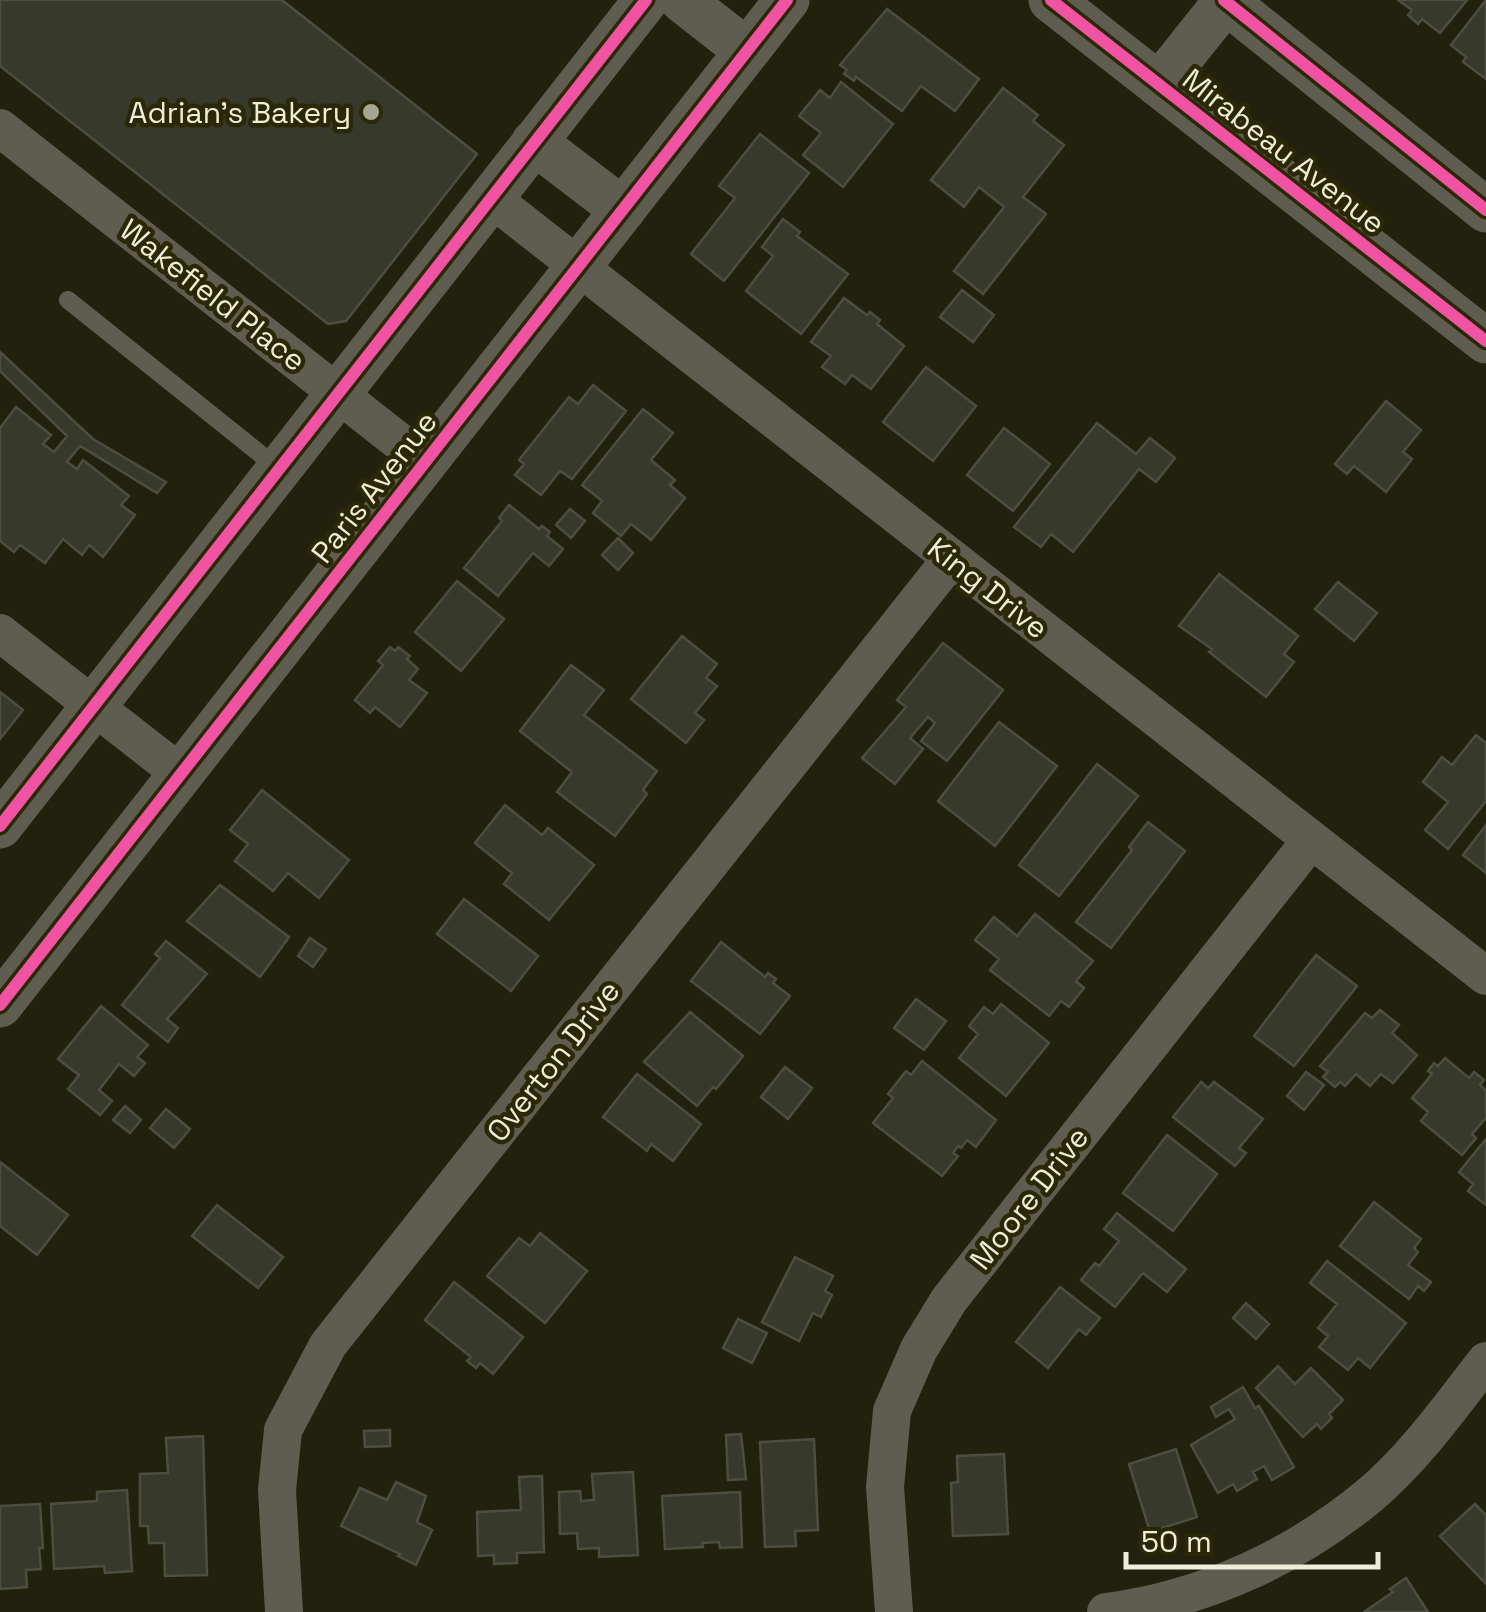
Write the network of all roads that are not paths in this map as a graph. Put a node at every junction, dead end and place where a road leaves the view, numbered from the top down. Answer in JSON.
{"nodes":[{"id":1,"x":646,"y":0,"type":"edge"},
{"id":2,"x":682,"y":0,"type":"edge"},
{"id":3,"x":787,"y":0,"type":"edge"},
{"id":4,"x":1050,"y":0,"type":"edge"},
{"id":5,"x":1225,"y":1,"type":"edge"},
{"id":6,"x":747,"y":51,"type":"junction"},
{"id":7,"x":1159,"y":85,"type":"junction"},
{"id":8,"x":0,"y":128,"type":"edge"},
{"id":9,"x":534,"y":142,"type":"junction"},
{"id":10,"x":491,"y":198,"type":"junction"},
{"id":11,"x":623,"y":210,"type":"junction"},
{"id":12,"x":1486,"y":210,"type":"edge"},
{"id":13,"x":578,"y":267,"type":"junction"},
{"id":14,"x":68,"y":300,"type":"dead end"},
{"id":15,"x":1486,"y":342,"type":"edge"},
{"id":16,"x":338,"y":394,"type":"junction"},
{"id":17,"x":425,"y":462,"type":"junction"},
{"id":18,"x":279,"y":470,"type":"junction"},
{"id":19,"x":952,"y":559,"type":"junction"},
{"id":20,"x":0,"y":634,"type":"edge"},
{"id":21,"x":93,"y":706,"type":"junction"},
{"id":22,"x":181,"y":774,"type":"junction"},
{"id":23,"x":0,"y":826,"type":"edge"},
{"id":24,"x":1312,"y":840,"type":"junction"},
{"id":25,"x":1486,"y":976,"type":"edge"},
{"id":26,"x":0,"y":1005,"type":"edge"},
{"id":27,"x":1486,"y":1361,"type":"edge"},
{"id":28,"x":284,"y":1612,"type":"edge"},
{"id":29,"x":894,"y":1612,"type":"edge"},
{"id":30,"x":1106,"y":1612,"type":"edge"}],
"edges":[{"from":1,"to":9,"type":"street"},
{"from":2,"to":6,"type":"street"},
{"from":3,"to":6,"type":"street","name":"Paris Avenue"},
{"from":4,"to":7,"type":"street","name":"Mirabeau Avenue"},
{"from":5,"to":7,"type":"street"},
{"from":5,"to":12,"type":"street"},
{"from":6,"to":11,"type":"street","name":"Paris Avenue"},
{"from":7,"to":15,"type":"street","name":"Mirabeau Avenue"},
{"from":8,"to":16,"type":"street","name":"Wakefield Place"},
{"from":9,"to":10,"type":"street"},
{"from":9,"to":11,"type":"street"},
{"from":10,"to":13,"type":"street","name":"King Drive"},
{"from":10,"to":16,"type":"street"},
{"from":11,"to":13,"type":"street","name":"Paris Avenue"},
{"from":13,"to":17,"type":"street","name":"Paris Avenue"},
{"from":13,"to":19,"type":"street","name":"King Drive"},
{"from":14,"to":18,"type":"lane"},
{"from":16,"to":17,"type":"street","name":"Wakefield Place"},
{"from":16,"to":18,"type":"street"},
{"from":17,"to":22,"type":"street","name":"Paris Avenue"},
{"from":18,"to":21,"type":"street"},
{"from":19,"to":24,"type":"street","name":"King Drive"},
{"from":19,"to":28,"type":"street","name":"Overton Drive"},
{"from":20,"to":21,"type":"street"},
{"from":21,"to":22,"type":"street"},
{"from":21,"to":23,"type":"street"},
{"from":22,"to":26,"type":"street","name":"Paris Avenue"},
{"from":24,"to":25,"type":"street","name":"King Drive"},
{"from":24,"to":29,"type":"street","name":"Moore Drive"},
{"from":27,"to":30,"type":"street"}]}
